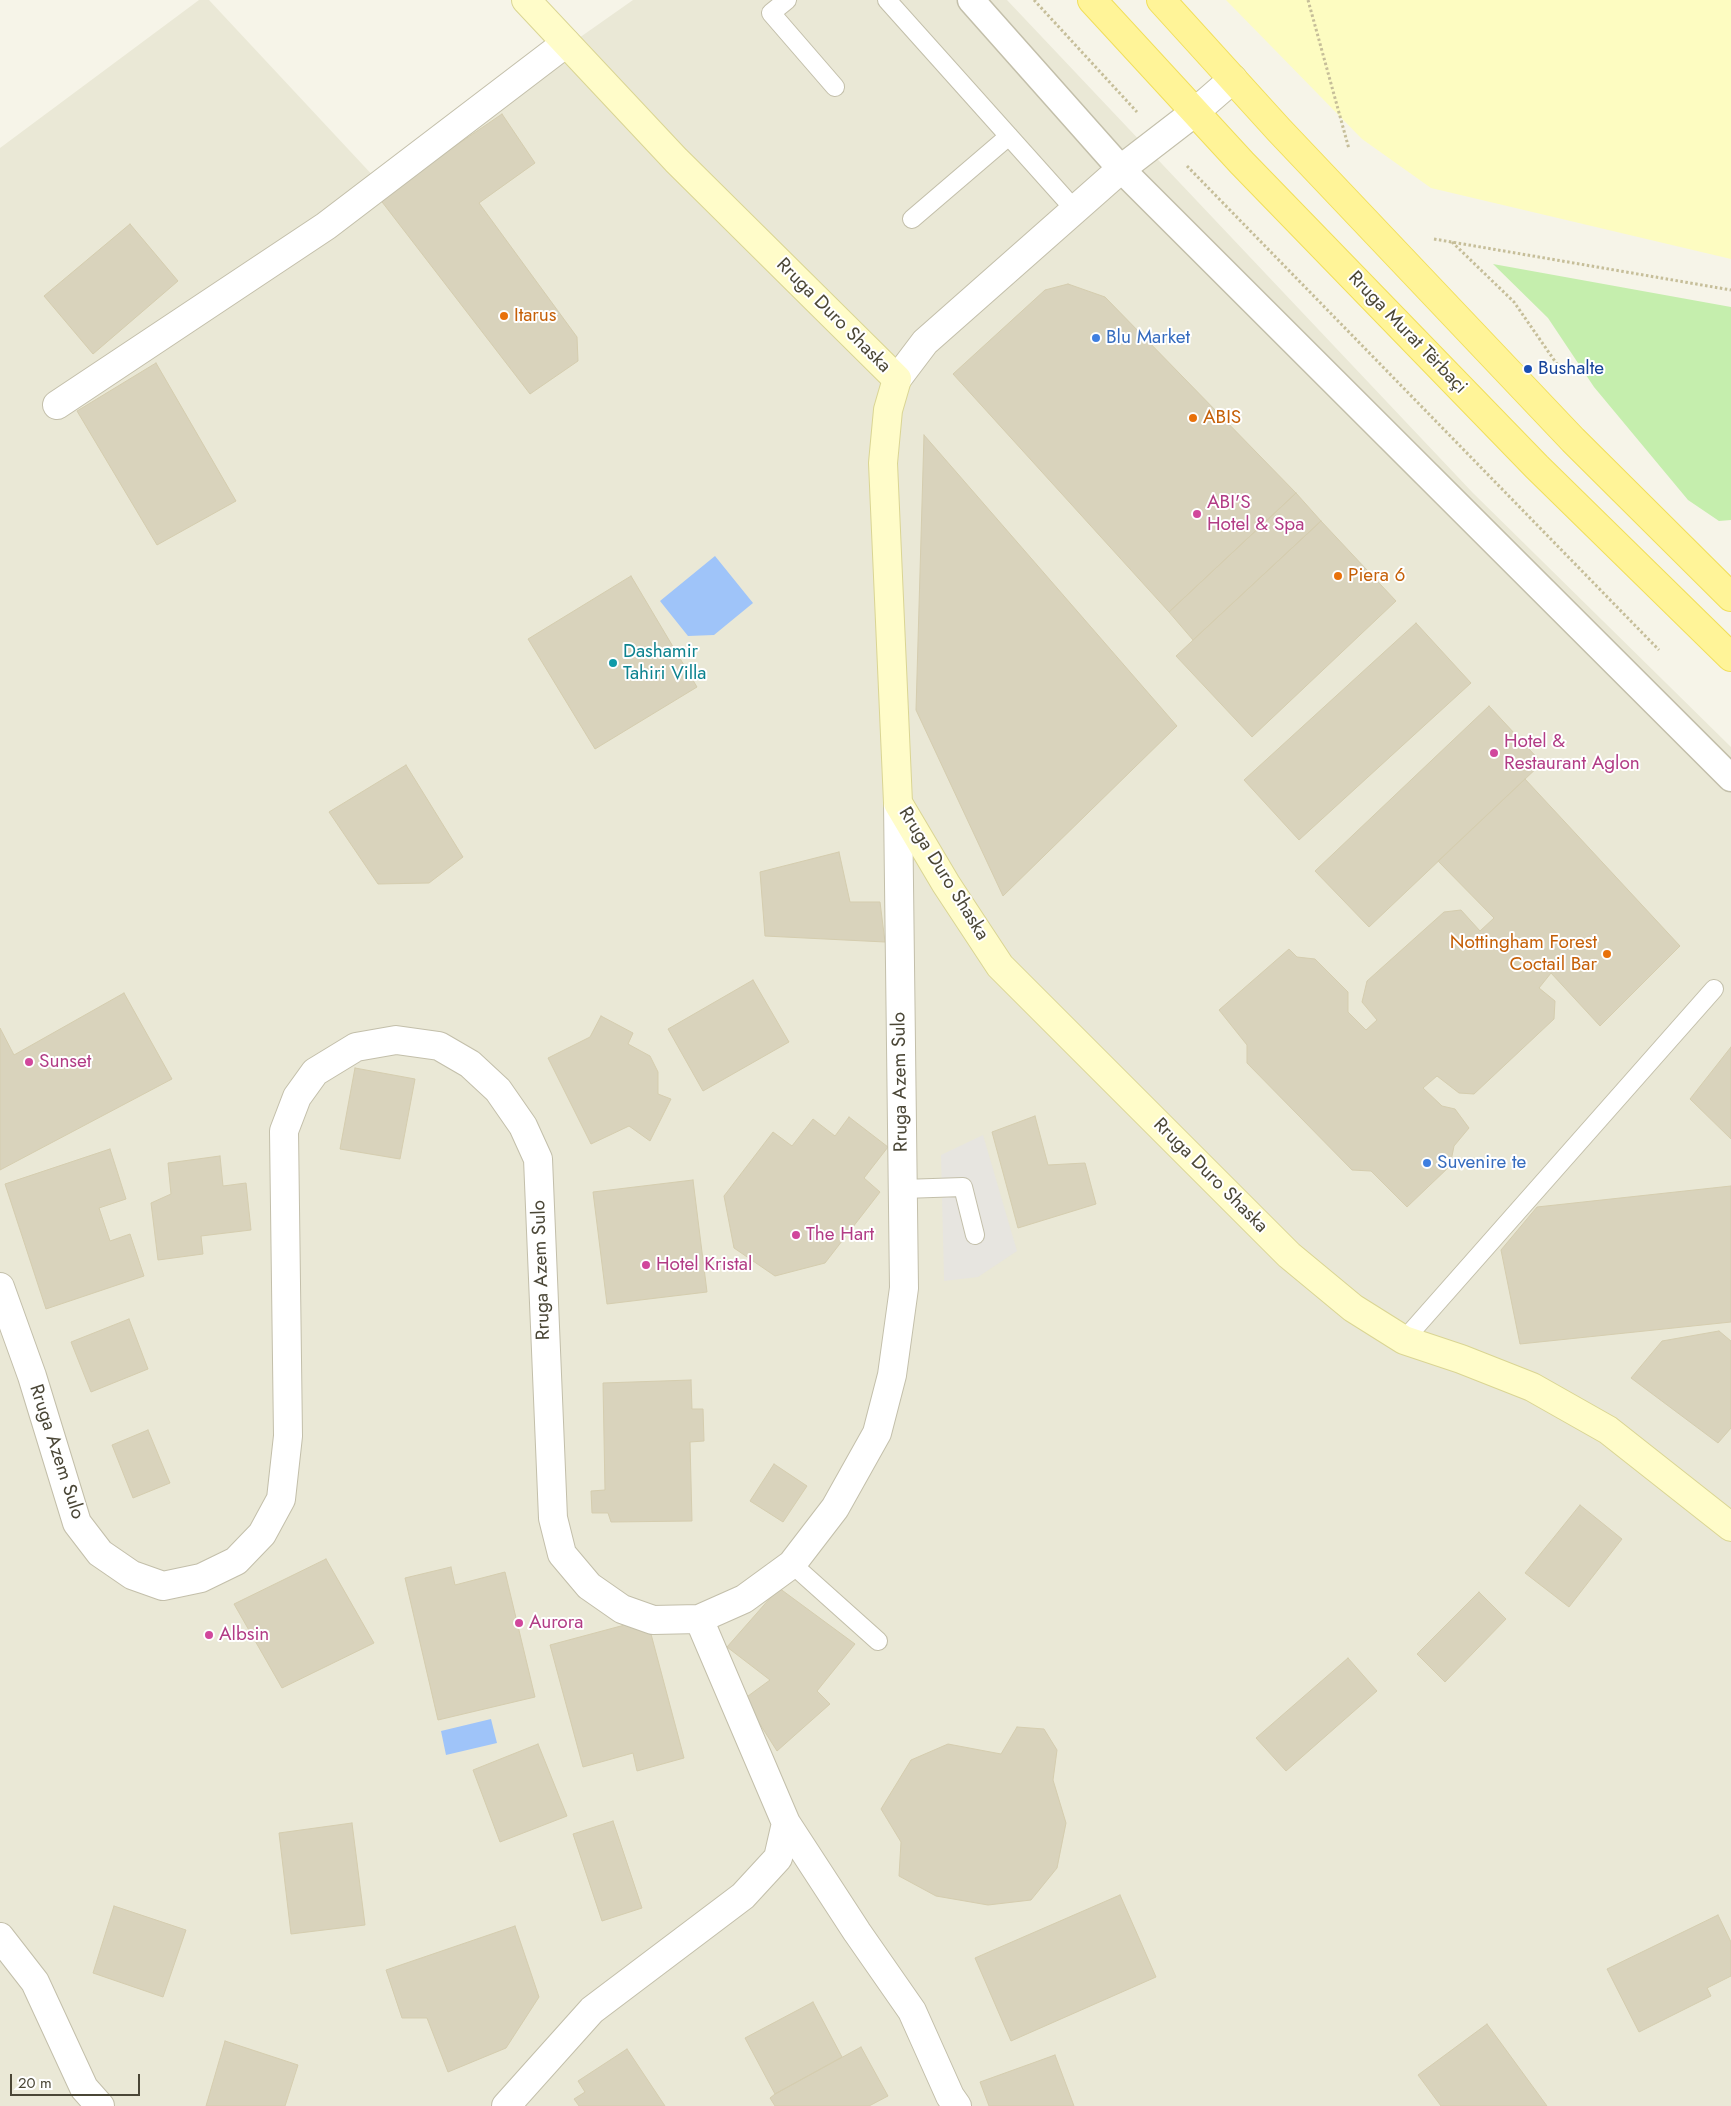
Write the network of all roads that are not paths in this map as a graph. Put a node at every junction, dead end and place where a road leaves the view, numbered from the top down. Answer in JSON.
{"nodes":[{"id":1,"x":526,"y":0,"type":"edge"},
{"id":2,"x":788,"y":0,"type":"edge"},
{"id":3,"x":887,"y":0,"type":"edge"},
{"id":4,"x":971,"y":0,"type":"edge"},
{"id":5,"x":1092,"y":0,"type":"edge"},
{"id":6,"x":1161,"y":0,"type":"edge"},
{"id":7,"x":566,"y":43,"type":"junction"},
{"id":8,"x":1233,"y":79,"type":"junction"},
{"id":9,"x":835,"y":87,"type":"dead end"},
{"id":10,"x":1195,"y":112,"type":"junction"},
{"id":11,"x":1009,"y":136,"type":"junction"},
{"id":12,"x":1121,"y":170,"type":"junction"},
{"id":13,"x":1075,"y":210,"type":"junction"},
{"id":14,"x":912,"y":219,"type":"dead end"},
{"id":15,"x":897,"y":379,"type":"junction"},
{"id":16,"x":57,"y":405,"type":"dead end"},
{"id":17,"x":1731,"y":597,"type":"edge"},
{"id":18,"x":1731,"y":658,"type":"edge"},
{"id":19,"x":1731,"y":778,"type":"edge"},
{"id":20,"x":898,"y":803,"type":"junction"},
{"id":21,"x":1714,"y":989,"type":"dead end"},
{"id":22,"x":903,"y":1189,"type":"junction"},
{"id":23,"x":975,"y":1235,"type":"dead end"},
{"id":24,"x":0,"y":1287,"type":"edge"},
{"id":25,"x":1404,"y":1340,"type":"junction"},
{"id":26,"x":1731,"y":1527,"type":"edge"},
{"id":27,"x":792,"y":1564,"type":"junction"},
{"id":28,"x":699,"y":1619,"type":"junction"},
{"id":29,"x":878,"y":1641,"type":"dead end"},
{"id":30,"x":786,"y":1822,"type":"junction"},
{"id":31,"x":0,"y":1937,"type":"edge"},
{"id":32,"x":100,"y":2106,"type":"edge"},
{"id":33,"x":506,"y":2106,"type":"edge"},
{"id":34,"x":957,"y":2106,"type":"edge"}],
"edges":[{"from":1,"to":7,"type":"main road","name":"Rruga Duro Shaska"},
{"from":2,"to":9,"type":"lane"},
{"from":3,"to":11,"type":"lane"},
{"from":4,"to":12,"type":"street"},
{"from":5,"to":10,"type":"main road","name":"Rruga Murat Tërbaçi"},
{"from":6,"to":8,"type":"main road"},
{"from":7,"to":15,"type":"main road","name":"Rruga Duro Shaska"},
{"from":7,"to":16,"type":"street"},
{"from":8,"to":10,"type":"street"},
{"from":8,"to":17,"type":"main road"},
{"from":10,"to":12,"type":"street"},
{"from":10,"to":18,"type":"main road","name":"Rruga Murat Tërbaçi"},
{"from":11,"to":13,"type":"lane"},
{"from":11,"to":14,"type":"lane"},
{"from":12,"to":13,"type":"street"},
{"from":12,"to":19,"type":"street"},
{"from":13,"to":15,"type":"street"},
{"from":15,"to":20,"type":"main road","name":"Rruga Duro Shaska"},
{"from":20,"to":22,"type":"street","name":"Rruga Azem Sulo"},
{"from":20,"to":25,"type":"main road","name":"Rruga Duro Shaska"},
{"from":21,"to":25,"type":"lane"},
{"from":22,"to":23,"type":"lane"},
{"from":22,"to":27,"type":"street","name":"Rruga Azem Sulo"},
{"from":24,"to":28,"type":"street","name":"Rruga Azem Sulo"},
{"from":25,"to":26,"type":"main road","name":"Rruga Duro Shaska"},
{"from":27,"to":28,"type":"street","name":"Rruga Azem Sulo"},
{"from":27,"to":29,"type":"lane"},
{"from":28,"to":30,"type":"street"},
{"from":30,"to":33,"type":"street"},
{"from":30,"to":34,"type":"street"},
{"from":31,"to":32,"type":"street"}]}
